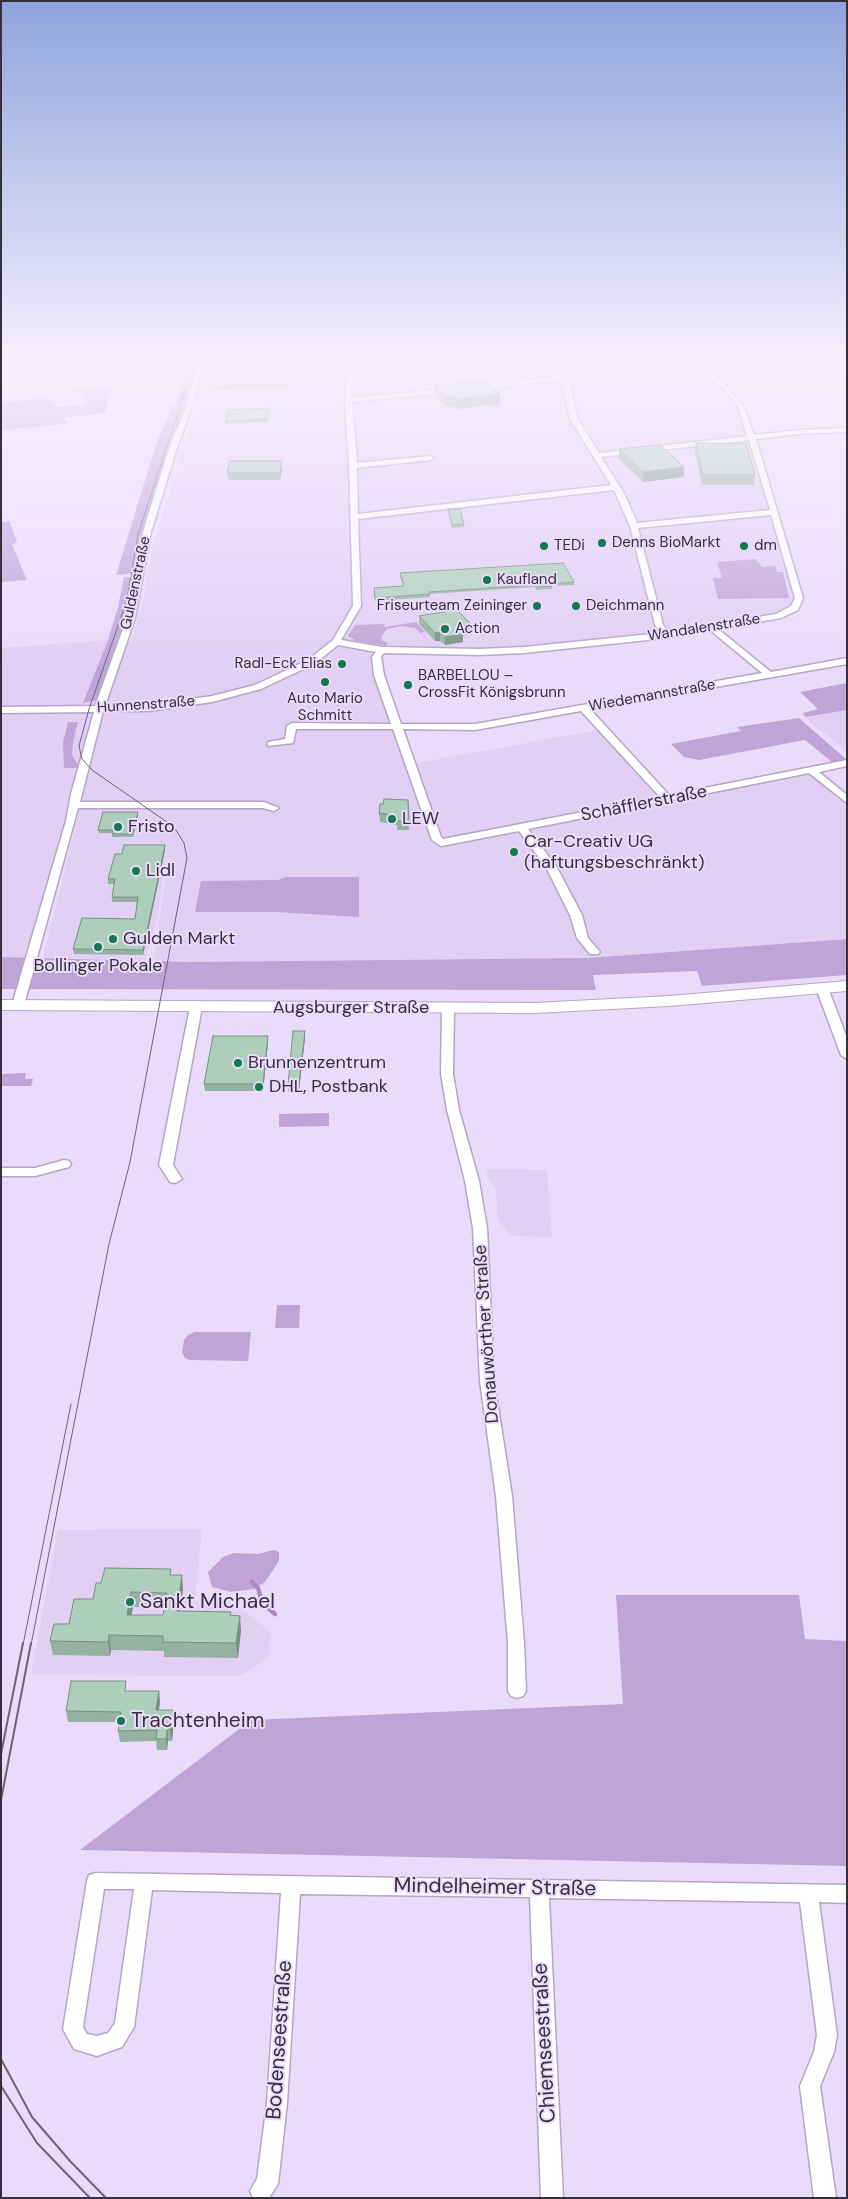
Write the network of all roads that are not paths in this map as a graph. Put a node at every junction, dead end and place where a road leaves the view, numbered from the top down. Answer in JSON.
{"nodes":[{"id":1,"x":168,"y":466,"type":"edge"},
{"id":2,"x":353,"y":466,"type":"joint"},
{"id":3,"x":357,"y":466,"type":"edge"},
{"id":4,"x":604,"y":466,"type":"edge"},
{"id":5,"x":759,"y":466,"type":"edge"},
{"id":6,"x":616,"y":487,"type":"junction"},
{"id":7,"x":773,"y":512,"type":"junction"},
{"id":8,"x":354,"y":517,"type":"junction"},
{"id":9,"x":634,"y":526,"type":"junction"},
{"id":10,"x":712,"y":628,"type":"junction"},
{"id":11,"x":667,"y":635,"type":"junction"},
{"id":12,"x":336,"y":642,"type":"junction"},
{"id":13,"x":382,"y":650,"type":"junction"},
{"id":14,"x":847,"y":661,"type":"edge"},
{"id":15,"x":769,"y":675,"type":"junction"},
{"id":16,"x":583,"y":708,"type":"junction"},
{"id":17,"x":99,"y":709,"type":"junction"},
{"id":18,"x":1,"y":710,"type":"edge"},
{"id":19,"x":396,"y":727,"type":"junction"},
{"id":20,"x":271,"y":744,"type":"dead end"},
{"id":21,"x":847,"y":763,"type":"edge"},
{"id":22,"x":811,"y":770,"type":"junction"},
{"id":23,"x":667,"y":799,"type":"junction"},
{"id":24,"x":847,"y":800,"type":"edge"},
{"id":25,"x":75,"y":805,"type":"junction"},
{"id":26,"x":274,"y":808,"type":"dead end"},
{"id":27,"x":522,"y":828,"type":"junction"},
{"id":28,"x":594,"y":952,"type":"dead end"},
{"id":29,"x":847,"y":986,"type":"edge"},
{"id":30,"x":822,"y":988,"type":"junction"},
{"id":31,"x":1,"y":992,"type":"edge"},
{"id":32,"x":701,"y":998,"type":"junction"},
{"id":33,"x":14,"y":1001,"type":"edge"},
{"id":34,"x":196,"y":1006,"type":"junction"},
{"id":35,"x":448,"y":1009,"type":"junction"},
{"id":36,"x":847,"y":1055,"type":"edge"},
{"id":37,"x":64,"y":1164,"type":"dead end"},
{"id":38,"x":1,"y":1172,"type":"edge"},
{"id":39,"x":175,"y":1179,"type":"dead end"},
{"id":40,"x":517,"y":1691,"type":"dead end"},
{"id":41,"x":144,"y":1881,"type":"junction"},
{"id":42,"x":291,"y":1885,"type":"junction"},
{"id":43,"x":539,"y":1889,"type":"junction"},
{"id":44,"x":808,"y":1894,"type":"junction"},
{"id":45,"x":847,"y":1894,"type":"edge"},
{"id":46,"x":261,"y":2191,"type":"dead end"},
{"id":47,"x":552,"y":2198,"type":"edge"},
{"id":48,"x":825,"y":2198,"type":"edge"}],
"edges":[{"from":1,"to":17,"type":"street","name":"Guldenstraße"},
{"from":2,"to":3,"type":"street"},
{"from":2,"to":8,"type":"street","name":"Hunnenstraße"},
{"from":4,"to":6,"type":"street"},
{"from":5,"to":7,"type":"street","name":"Wandalenstraße"},
{"from":6,"to":8,"type":"street"},
{"from":6,"to":9,"type":"street"},
{"from":7,"to":9,"type":"street"},
{"from":7,"to":10,"type":"street","name":"Wandalenstraße"},
{"from":8,"to":12,"type":"street","name":"Hunnenstraße"},
{"from":9,"to":11,"type":"street"},
{"from":10,"to":11,"type":"street","name":"Wandalenstraße"},
{"from":10,"to":15,"type":"street"},
{"from":11,"to":13,"type":"street","name":"Wandalenstraße"},
{"from":12,"to":13,"type":"street","name":"Wandalenstraße"},
{"from":12,"to":17,"type":"street","name":"Hunnenstraße"},
{"from":13,"to":19,"type":"street"},
{"from":14,"to":15,"type":"street","name":"Wiedemannstraße"},
{"from":15,"to":16,"type":"street","name":"Wiedemannstraße"},
{"from":16,"to":19,"type":"street","name":"Wiedemannstraße"},
{"from":16,"to":23,"type":"street"},
{"from":17,"to":18,"type":"street","name":"Hunnenstraße"},
{"from":17,"to":25,"type":"street","name":"Guldenstraße"},
{"from":19,"to":20,"type":"street","name":"Wiedemannstraße"},
{"from":19,"to":27,"type":"street","name":"Schäfflerstraße"},
{"from":21,"to":22,"type":"street","name":"Schäfflerstraße"},
{"from":22,"to":23,"type":"street","name":"Schäfflerstraße"},
{"from":22,"to":24,"type":"street"},
{"from":23,"to":27,"type":"street","name":"Schäfflerstraße"},
{"from":25,"to":26,"type":"street"},
{"from":25,"to":33,"type":"street","name":"Guldenstraße"},
{"from":27,"to":28,"type":"street"},
{"from":29,"to":30,"type":"street","name":"Augsburger Straße"},
{"from":30,"to":32,"type":"street","name":"Augsburger Straße"},
{"from":30,"to":36,"type":"street"},
{"from":31,"to":33,"type":"street","name":"Augsburger Straße"},
{"from":32,"to":33,"type":"street","name":"Augsburger Straße"},
{"from":32,"to":35,"type":"street","name":"Augsburger Straße"},
{"from":33,"to":34,"type":"street","name":"Augsburger Straße"},
{"from":34,"to":35,"type":"street","name":"Augsburger Straße"},
{"from":34,"to":39,"type":"street"},
{"from":35,"to":40,"type":"street","name":"Donauwörther Straße"},
{"from":37,"to":38,"type":"street"},
{"from":41,"to":41,"type":"street","name":"Mindelheimer Straße"},
{"from":41,"to":42,"type":"street","name":"Mindelheimer Straße"},
{"from":42,"to":43,"type":"street","name":"Mindelheimer Straße"},
{"from":42,"to":46,"type":"street","name":"Bodenseestraße"},
{"from":43,"to":44,"type":"street","name":"Mindelheimer Straße"},
{"from":43,"to":47,"type":"street","name":"Chiemseestraße"},
{"from":44,"to":45,"type":"street","name":"Mindelheimer Straße"},
{"from":44,"to":48,"type":"street"}]}
